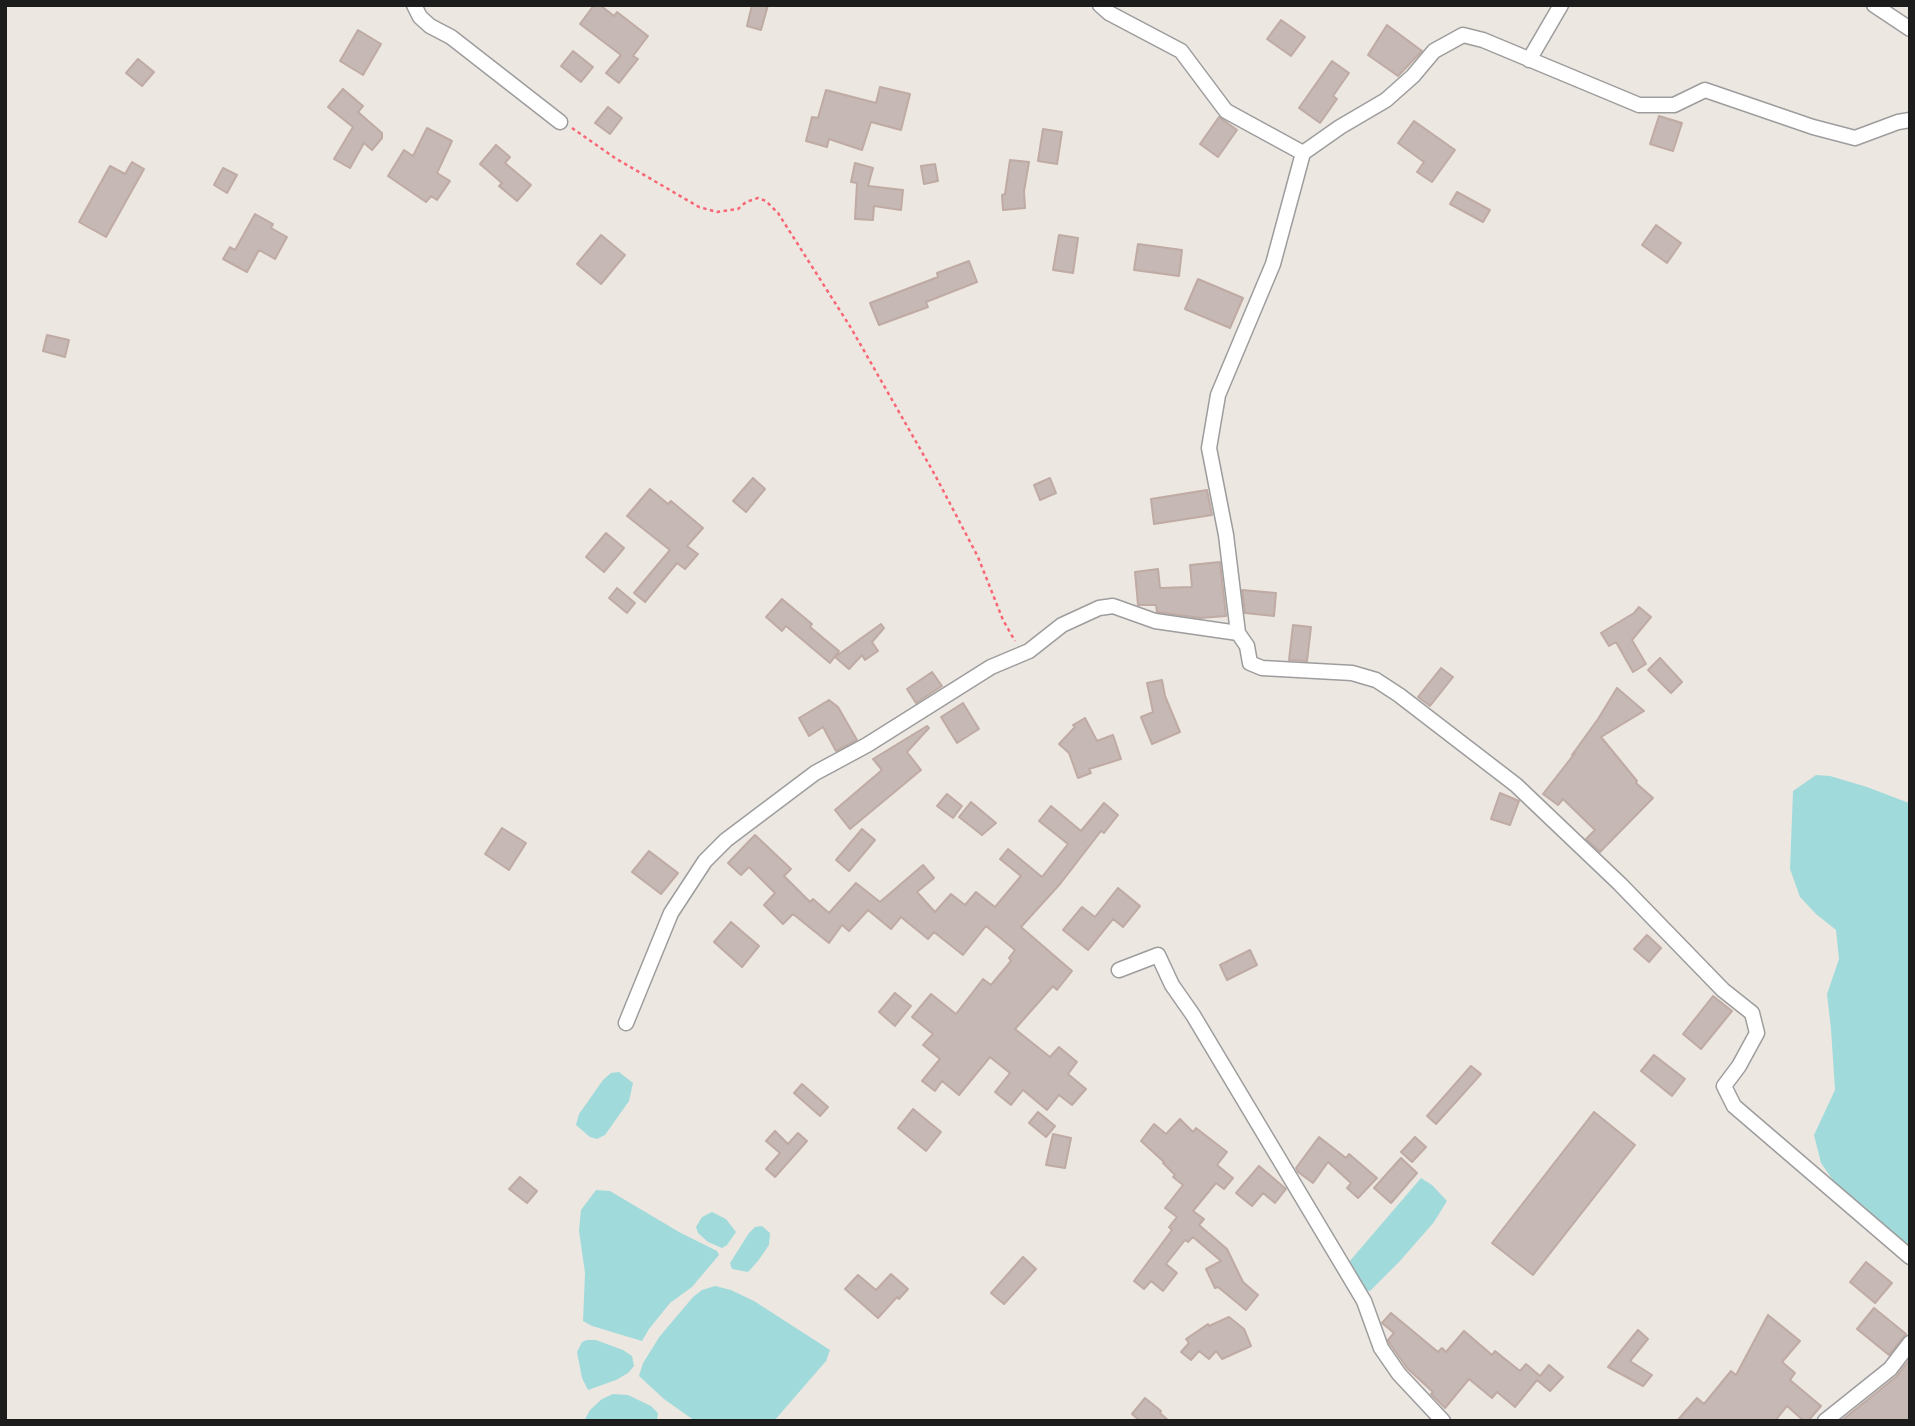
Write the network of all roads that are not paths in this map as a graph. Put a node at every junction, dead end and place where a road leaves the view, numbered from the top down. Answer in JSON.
{"nodes":[{"id":1,"x":414,"y":5,"type":"edge"},
{"id":2,"x":1100,"y":5,"type":"edge"},
{"id":3,"x":1561,"y":5,"type":"edge"},
{"id":4,"x":1874,"y":5,"type":"edge"},
{"id":5,"x":1910,"y":29,"type":"edge"},
{"id":6,"x":1529,"y":60,"type":"junction"},
{"id":7,"x":1910,"y":120,"type":"edge"},
{"id":8,"x":560,"y":122,"type":"road end"},
{"id":9,"x":1303,"y":153,"type":"junction"},
{"id":10,"x":1238,"y":633,"type":"junction"},
{"id":11,"x":1119,"y":970,"type":"dead end"},
{"id":12,"x":626,"y":1023,"type":"dead end"},
{"id":13,"x":1910,"y":1257,"type":"edge"},
{"id":14,"x":1910,"y":1343,"type":"edge"},
{"id":15,"x":1443,"y":1421,"type":"edge"},
{"id":16,"x":1825,"y":1421,"type":"edge"}],
"edges":[{"from":1,"to":8,"type":"street"},
{"from":2,"to":9,"type":"street"},
{"from":3,"to":6,"type":"street"},
{"from":4,"to":5,"type":"street"},
{"from":6,"to":7,"type":"street"},
{"from":6,"to":9,"type":"street"},
{"from":9,"to":10,"type":"street"},
{"from":10,"to":12,"type":"street"},
{"from":10,"to":13,"type":"street"},
{"from":11,"to":15,"type":"street"},
{"from":14,"to":16,"type":"street"}]}
